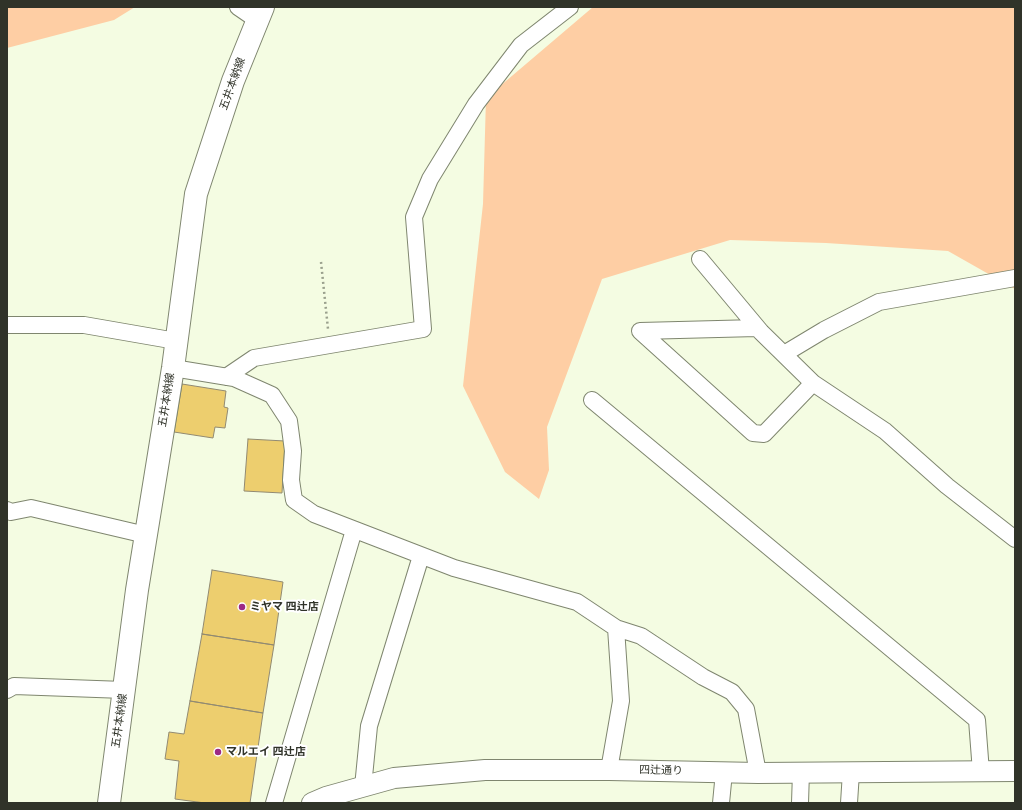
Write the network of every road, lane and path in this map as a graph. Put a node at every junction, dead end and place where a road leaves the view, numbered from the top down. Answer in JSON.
{"nodes":[{"id":1,"x":238,"y":7,"type":"edge"},
{"id":2,"x":570,"y":7,"type":"edge"},
{"id":3,"x":260,"y":14,"type":"edge"},
{"id":4,"x":700,"y":259,"type":"dead end"},
{"id":5,"x":321,"y":262,"type":"dead end"},
{"id":6,"x":1015,"y":278,"type":"edge"},
{"id":7,"x":7,"y":324,"type":"edge"},
{"id":8,"x":757,"y":328,"type":"junction"},
{"id":9,"x":176,"y":341,"type":"junction"},
{"id":10,"x":330,"y":345,"type":"junction"},
{"id":11,"x":784,"y":354,"type":"junction"},
{"id":12,"x":173,"y":368,"type":"junction"},
{"id":13,"x":226,"y":377,"type":"junction"},
{"id":14,"x":813,"y":383,"type":"junction"},
{"id":15,"x":592,"y":400,"type":"dead end"},
{"id":16,"x":7,"y":510,"type":"edge"},
{"id":17,"x":354,"y":530,"type":"junction"},
{"id":18,"x":146,"y":536,"type":"junction"},
{"id":19,"x":1015,"y":539,"type":"edge"},
{"id":20,"x":421,"y":556,"type":"junction"},
{"id":21,"x":616,"y":628,"type":"junction"},
{"id":22,"x":7,"y":690,"type":"edge"},
{"id":23,"x":124,"y":690,"type":"junction"},
{"id":24,"x":610,"y":770,"type":"junction"},
{"id":25,"x":1015,"y":771,"type":"edge"},
{"id":26,"x":724,"y":772,"type":"junction"},
{"id":27,"x":801,"y":772,"type":"junction"},
{"id":28,"x":851,"y":772,"type":"junction"},
{"id":29,"x":981,"y":772,"type":"junction"},
{"id":30,"x":758,"y":773,"type":"junction"},
{"id":31,"x":363,"y":786,"type":"junction"},
{"id":32,"x":108,"y":803,"type":"edge"},
{"id":33,"x":274,"y":803,"type":"edge"},
{"id":34,"x":312,"y":803,"type":"edge"},
{"id":35,"x":721,"y":803,"type":"edge"},
{"id":36,"x":800,"y":803,"type":"edge"},
{"id":37,"x":849,"y":803,"type":"edge"}],
"edges":[{"from":1,"to":3,"type":"street"},
{"from":2,"to":10,"type":"street"},
{"from":3,"to":9,"type":"main road","name":"五井本納線"},
{"from":4,"to":8,"type":"street"},
{"from":5,"to":10,"type":"path"},
{"from":6,"to":11,"type":"street"},
{"from":7,"to":9,"type":"street"},
{"from":8,"to":11,"type":"street"},
{"from":8,"to":14,"type":"street"},
{"from":9,"to":12,"type":"main road","name":"五井本納線"},
{"from":10,"to":13,"type":"street"},
{"from":11,"to":14,"type":"street"},
{"from":12,"to":13,"type":"street"},
{"from":12,"to":18,"type":"main road","name":"五井本納線"},
{"from":13,"to":17,"type":"street"},
{"from":14,"to":19,"type":"street"},
{"from":15,"to":29,"type":"street"},
{"from":16,"to":18,"type":"street"},
{"from":17,"to":20,"type":"street"},
{"from":17,"to":33,"type":"street"},
{"from":18,"to":23,"type":"main road","name":"五井本納線"},
{"from":20,"to":21,"type":"street"},
{"from":20,"to":31,"type":"street"},
{"from":21,"to":24,"type":"street"},
{"from":21,"to":30,"type":"street"},
{"from":22,"to":23,"type":"street"},
{"from":23,"to":32,"type":"main road","name":"五井本納線"},
{"from":24,"to":26,"type":"street","name":"四辻通り"},
{"from":24,"to":31,"type":"street","name":"四辻通り"},
{"from":25,"to":29,"type":"street","name":"四辻通り"},
{"from":26,"to":30,"type":"street","name":"四辻通り"},
{"from":26,"to":35,"type":"street"},
{"from":27,"to":28,"type":"street","name":"四辻通り"},
{"from":27,"to":30,"type":"street","name":"四辻通り"},
{"from":27,"to":36,"type":"street"},
{"from":28,"to":29,"type":"street","name":"四辻通り"},
{"from":28,"to":37,"type":"street"},
{"from":31,"to":34,"type":"street","name":"四辻通り"}]}
